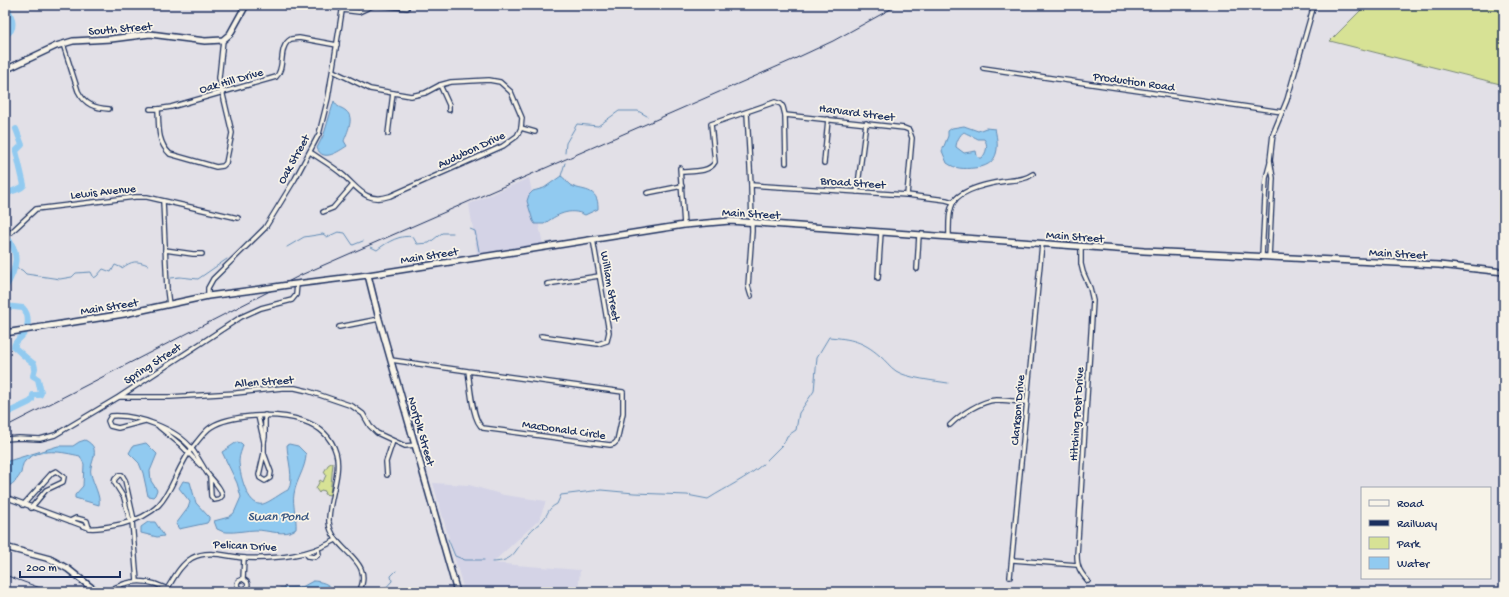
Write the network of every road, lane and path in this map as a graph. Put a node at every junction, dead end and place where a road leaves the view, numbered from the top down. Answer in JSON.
{"nodes":[{"id":1,"x":246,"y":5,"type":"edge"},
{"id":2,"x":343,"y":5,"type":"edge"},
{"id":3,"x":374,"y":5,"type":"edge"},
{"id":4,"x":378,"y":5,"type":"edge"},
{"id":5,"x":1314,"y":5,"type":"edge"},
{"id":6,"x":407,"y":8,"type":"dead end"},
{"id":7,"x":342,"y":10,"type":"junction"},
{"id":8,"x":222,"y":40,"type":"junction"},
{"id":9,"x":63,"y":44,"type":"junction"},
{"id":10,"x":337,"y":45,"type":"junction"},
{"id":11,"x":983,"y":68,"type":"dead end"},
{"id":12,"x":5,"y":70,"type":"edge"},
{"id":13,"x":333,"y":71,"type":"junction"},
{"id":14,"x":440,"y":85,"type":"junction"},
{"id":15,"x":393,"y":93,"type":"junction"},
{"id":16,"x":222,"y":94,"type":"junction"},
{"id":17,"x":110,"y":109,"type":"dead end"},
{"id":18,"x":150,"y":109,"type":"dead end"},
{"id":19,"x":158,"y":110,"type":"junction"},
{"id":20,"x":449,"y":110,"type":"dead end"},
{"id":21,"x":747,"y":112,"type":"junction"},
{"id":22,"x":1282,"y":112,"type":"junction"},
{"id":23,"x":785,"y":115,"type":"junction"},
{"id":24,"x":828,"y":119,"type":"junction"},
{"id":25,"x":866,"y":123,"type":"junction"},
{"id":26,"x":521,"y":128,"type":"junction"},
{"id":27,"x":535,"y":132,"type":"dead end"},
{"id":28,"x":388,"y":134,"type":"dead end"},
{"id":29,"x":310,"y":152,"type":"junction"},
{"id":30,"x":786,"y":163,"type":"dead end"},
{"id":31,"x":824,"y":163,"type":"dead end"},
{"id":32,"x":1270,"y":163,"type":"junction"},
{"id":33,"x":1032,"y":174,"type":"dead end"},
{"id":34,"x":353,"y":185,"type":"junction"},
{"id":35,"x":751,"y":185,"type":"junction"},
{"id":36,"x":682,"y":186,"type":"junction"},
{"id":37,"x":857,"y":192,"type":"junction"},
{"id":38,"x":647,"y":193,"type":"dead end"},
{"id":39,"x":907,"y":195,"type":"junction"},
{"id":40,"x":163,"y":201,"type":"junction"},
{"id":41,"x":953,"y":202,"type":"junction"},
{"id":42,"x":324,"y":212,"type":"dead end"},
{"id":43,"x":238,"y":218,"type":"dead end"},
{"id":44,"x":752,"y":222,"type":"junction"},
{"id":45,"x":684,"y":225,"type":"junction"},
{"id":46,"x":881,"y":232,"type":"junction"},
{"id":47,"x":919,"y":235,"type":"junction"},
{"id":48,"x":949,"y":237,"type":"junction"},
{"id":49,"x":6,"y":239,"type":"edge"},
{"id":50,"x":593,"y":239,"type":"junction"},
{"id":51,"x":1042,"y":244,"type":"junction"},
{"id":52,"x":1081,"y":247,"type":"junction"},
{"id":53,"x":165,"y":250,"type":"junction"},
{"id":54,"x":202,"y":254,"type":"dead end"},
{"id":55,"x":1262,"y":256,"type":"junction"},
{"id":56,"x":1269,"y":257,"type":"junction"},
{"id":57,"x":917,"y":269,"type":"dead end"},
{"id":58,"x":1504,"y":272,"type":"edge"},
{"id":59,"x":368,"y":275,"type":"junction"},
{"id":60,"x":599,"y":276,"type":"junction"},
{"id":61,"x":878,"y":278,"type":"dead end"},
{"id":62,"x":297,"y":284,"type":"junction"},
{"id":63,"x":548,"y":284,"type":"dead end"},
{"id":64,"x":208,"y":296,"type":"junction"},
{"id":65,"x":751,"y":296,"type":"dead end"},
{"id":66,"x":169,"y":305,"type":"junction"},
{"id":67,"x":379,"y":319,"type":"junction"},
{"id":68,"x":339,"y":327,"type":"dead end"},
{"id":69,"x":5,"y":333,"type":"edge"},
{"id":70,"x":541,"y":336,"type":"dead end"},
{"id":71,"x":391,"y":360,"type":"junction"},
{"id":72,"x":468,"y":371,"type":"junction"},
{"id":73,"x":119,"y":396,"type":"junction"},
{"id":74,"x":1027,"y":402,"type":"junction"},
{"id":75,"x":265,"y":415,"type":"junction"},
{"id":76,"x":258,"y":416,"type":"junction"},
{"id":77,"x":145,"y":421,"type":"junction"},
{"id":78,"x":157,"y":425,"type":"junction"},
{"id":79,"x":950,"y":425,"type":"dead end"},
{"id":80,"x":5,"y":439,"type":"edge"},
{"id":81,"x":394,"y":441,"type":"junction"},
{"id":82,"x":264,"y":442,"type":"junction"},
{"id":83,"x":416,"y":445,"type":"junction"},
{"id":84,"x":192,"y":449,"type":"junction"},
{"id":85,"x":189,"y":452,"type":"junction"},
{"id":86,"x":264,"y":453,"type":"junction"},
{"id":87,"x":205,"y":470,"type":"junction"},
{"id":88,"x":387,"y":476,"type":"dead end"},
{"id":89,"x":210,"y":477,"type":"junction"},
{"id":90,"x":126,"y":497,"type":"junction"},
{"id":91,"x":5,"y":498,"type":"edge"},
{"id":92,"x":23,"y":505,"type":"junction"},
{"id":93,"x":31,"y":508,"type":"junction"},
{"id":94,"x":132,"y":521,"type":"junction"},
{"id":95,"x":336,"y":540,"type":"junction"},
{"id":96,"x":5,"y":547,"type":"edge"},
{"id":97,"x":318,"y":549,"type":"junction"},
{"id":98,"x":306,"y":553,"type":"junction"},
{"id":99,"x":244,"y":558,"type":"junction"},
{"id":100,"x":1013,"y":560,"type":"junction"},
{"id":101,"x":1077,"y":565,"type":"junction"},
{"id":102,"x":1010,"y":577,"type":"dead end"},
{"id":103,"x":243,"y":579,"type":"dead end"},
{"id":104,"x":137,"y":581,"type":"junction"},
{"id":105,"x":1088,"y":581,"type":"dead end"},
{"id":106,"x":167,"y":589,"type":"junction"},
{"id":107,"x":97,"y":592,"type":"edge"},
{"id":108,"x":108,"y":592,"type":"edge"},
{"id":109,"x":171,"y":592,"type":"edge"},
{"id":110,"x":359,"y":592,"type":"edge"},
{"id":111,"x":458,"y":592,"type":"edge"}],
"edges":[{"from":1,"to":8,"type":"main road"},
{"from":2,"to":7,"type":"street","name":"Oak Street"},
{"from":3,"to":7,"type":"street"},
{"from":4,"to":6,"type":"street"},
{"from":5,"to":22,"type":"street"},
{"from":7,"to":10,"type":"street","name":"Oak Street"},
{"from":8,"to":9,"type":"main road","name":"South Street"},
{"from":8,"to":16,"type":"street"},
{"from":9,"to":12,"type":"main road","name":"South Street"},
{"from":9,"to":17,"type":"street"},
{"from":10,"to":13,"type":"street","name":"Oak Street"},
{"from":10,"to":16,"type":"street","name":"Oak Hill Drive"},
{"from":11,"to":22,"type":"street","name":"Production Road"},
{"from":13,"to":15,"type":"street","name":"Audubon Drive"},
{"from":13,"to":29,"type":"street","name":"Oak Street"},
{"from":14,"to":15,"type":"street","name":"Audubon Drive"},
{"from":14,"to":20,"type":"street"},
{"from":14,"to":26,"type":"street","name":"Audubon Drive"},
{"from":15,"to":28,"type":"street"},
{"from":16,"to":19,"type":"street","name":"Oak Hill Drive"},
{"from":16,"to":19,"type":"street"},
{"from":18,"to":19,"type":"street","name":"Oak Hill Drive"},
{"from":21,"to":23,"type":"street"},
{"from":21,"to":35,"type":"street"},
{"from":21,"to":36,"type":"street"},
{"from":22,"to":32,"type":"street"},
{"from":23,"to":24,"type":"street","name":"Harvard Street"},
{"from":23,"to":30,"type":"street"},
{"from":24,"to":25,"type":"street","name":"Harvard Street"},
{"from":24,"to":31,"type":"street"},
{"from":25,"to":37,"type":"street"},
{"from":25,"to":39,"type":"street","name":"Harvard Street"},
{"from":26,"to":27,"type":"street"},
{"from":26,"to":34,"type":"street","name":"Audubon Drive"},
{"from":29,"to":34,"type":"street","name":"Audubon Drive"},
{"from":29,"to":64,"type":"street","name":"Oak Street"},
{"from":32,"to":55,"type":"street"},
{"from":32,"to":56,"type":"street"},
{"from":33,"to":41,"type":"street"},
{"from":34,"to":42,"type":"street"},
{"from":35,"to":37,"type":"street","name":"Broad Street"},
{"from":35,"to":44,"type":"street"},
{"from":36,"to":38,"type":"street"},
{"from":36,"to":45,"type":"street"},
{"from":37,"to":39,"type":"street","name":"Broad Street"},
{"from":39,"to":41,"type":"street","name":"Broad Street"},
{"from":40,"to":43,"type":"street","name":"Lewis Avenue"},
{"from":40,"to":49,"type":"street","name":"Lewis Avenue"},
{"from":40,"to":53,"type":"street"},
{"from":41,"to":48,"type":"street"},
{"from":44,"to":45,"type":"main road","name":"Main Street"},
{"from":44,"to":46,"type":"main road","name":"Main Street"},
{"from":44,"to":65,"type":"street"},
{"from":45,"to":50,"type":"main road","name":"Main Street"},
{"from":46,"to":47,"type":"main road","name":"Main Street"},
{"from":46,"to":61,"type":"street"},
{"from":47,"to":48,"type":"main road","name":"Main Street"},
{"from":47,"to":57,"type":"street"},
{"from":48,"to":51,"type":"main road","name":"Main Street"},
{"from":50,"to":59,"type":"main road","name":"Main Street"},
{"from":50,"to":60,"type":"street","name":"William Street"},
{"from":51,"to":52,"type":"main road","name":"Main Street"},
{"from":51,"to":74,"type":"street","name":"Clarkson Drive"},
{"from":52,"to":55,"type":"main road","name":"Main Street"},
{"from":52,"to":101,"type":"street","name":"Hitching Post Drive"},
{"from":53,"to":54,"type":"street"},
{"from":53,"to":66,"type":"street"},
{"from":55,"to":56,"type":"main road","name":"Main Street"},
{"from":56,"to":58,"type":"main road","name":"Main Street"},
{"from":59,"to":62,"type":"main road","name":"Main Street"},
{"from":59,"to":67,"type":"main road","name":"Norfolk Street"},
{"from":60,"to":63,"type":"street"},
{"from":60,"to":70,"type":"street","name":"William Street"},
{"from":62,"to":64,"type":"main road","name":"Main Street","bridge":true},
{"from":62,"to":73,"type":"street","name":"Spring Street"},
{"from":64,"to":66,"type":"main road","name":"Main Street"},
{"from":66,"to":69,"type":"main road","name":"Main Street"},
{"from":67,"to":68,"type":"street"},
{"from":67,"to":71,"type":"main road","name":"Norfolk Street"},
{"from":71,"to":72,"type":"street","name":"MacDonald Circle"},
{"from":71,"to":83,"type":"main road","name":"Norfolk Street"},
{"from":72,"to":72,"type":"street","name":"MacDonald Circle"},
{"from":73,"to":80,"type":"street","name":"Spring Street"},
{"from":73,"to":81,"type":"street","name":"Allen Street"},
{"from":74,"to":79,"type":"street"},
{"from":74,"to":100,"type":"street","name":"Clarkson Drive"},
{"from":75,"to":76,"type":"street"},
{"from":75,"to":82,"type":"street"},
{"from":75,"to":95,"type":"street"},
{"from":76,"to":82,"type":"street"},
{"from":76,"to":84,"type":"street"},
{"from":77,"to":77,"type":"street"},
{"from":77,"to":78,"type":"street"},
{"from":78,"to":84,"type":"street"},
{"from":78,"to":85,"type":"street"},
{"from":81,"to":83,"type":"street","name":"Allen Street"},
{"from":81,"to":88,"type":"street"},
{"from":82,"to":86,"type":"street"},
{"from":83,"to":111,"type":"main road","name":"Norfolk Street"},
{"from":84,"to":85,"type":"street"},
{"from":84,"to":87,"type":"street"},
{"from":85,"to":87,"type":"street"},
{"from":85,"to":94,"type":"street"},
{"from":86,"to":86,"type":"street"},
{"from":87,"to":89,"type":"street"},
{"from":89,"to":89,"type":"street"},
{"from":90,"to":90,"type":"street"},
{"from":90,"to":94,"type":"street"},
{"from":91,"to":92,"type":"street"},
{"from":92,"to":93,"type":"street"},
{"from":92,"to":93,"type":"street"},
{"from":93,"to":94,"type":"street"},
{"from":94,"to":104,"type":"street"},
{"from":95,"to":97,"type":"street","name":"Pelican Drive"},
{"from":95,"to":110,"type":"street"},
{"from":96,"to":107,"type":"main road"},
{"from":97,"to":98,"type":"street","name":"Pelican Drive"},
{"from":97,"to":98,"type":"street"},
{"from":98,"to":99,"type":"street","name":"Pelican Drive"},
{"from":99,"to":103,"type":"street"},
{"from":99,"to":106,"type":"street","name":"Pelican Drive"},
{"from":100,"to":101,"type":"street"},
{"from":100,"to":102,"type":"street","name":"Clarkson Drive"},
{"from":101,"to":105,"type":"street"},
{"from":104,"to":106,"type":"street"},
{"from":104,"to":108,"type":"street"},
{"from":106,"to":109,"type":"street"}]}
